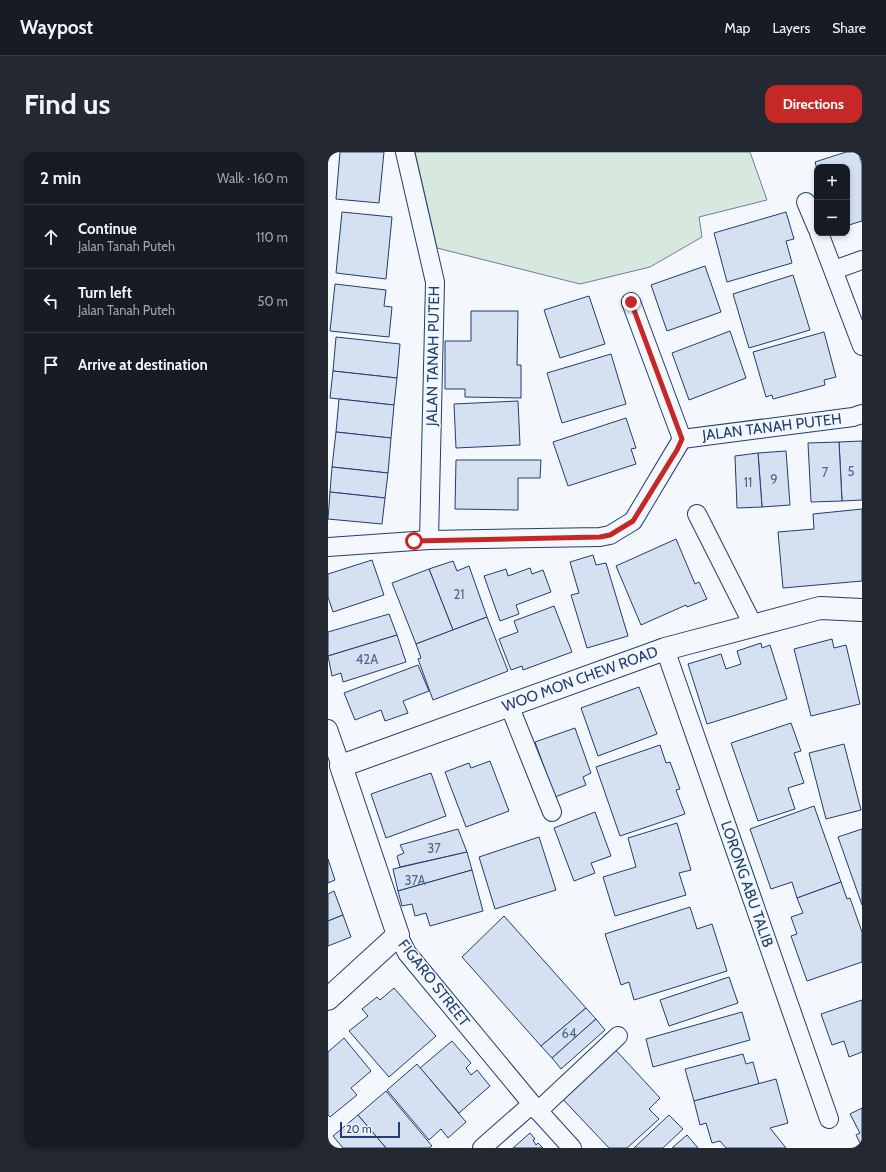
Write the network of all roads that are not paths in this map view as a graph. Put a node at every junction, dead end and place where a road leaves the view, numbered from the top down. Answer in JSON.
{"nodes":[{"id":1,"x":405,"y":152,"type":"edge"},
{"id":2,"x":806,"y":202,"type":"dead end"},
{"id":3,"x":814,"y":221,"type":"edge"},
{"id":4,"x":820,"y":236,"type":"edge"},
{"id":5,"x":862,"y":260,"type":"edge"},
{"id":6,"x":834,"y":270,"type":"junction"},
{"id":7,"x":631,"y":302,"type":"dead end"},
{"id":8,"x":862,"y":346,"type":"edge"},
{"id":9,"x":862,"y":414,"type":"edge"},
{"id":10,"x":682,"y":439,"type":"junction"},
{"id":11,"x":697,"y":514,"type":"dead end"},
{"id":12,"x":429,"y":540,"type":"junction"},
{"id":13,"x":328,"y":546,"type":"edge"},
{"id":14,"x":862,"y":610,"type":"edge"},
{"id":15,"x":753,"y":625,"type":"junction"},
{"id":16,"x":665,"y":649,"type":"junction"},
{"id":17,"x":509,"y":705,"type":"junction"},
{"id":18,"x":328,"y":729,"type":"edge"},
{"id":19,"x":340,"y":766,"type":"junction"},
{"id":20,"x":552,"y":812,"type":"dead end"},
{"id":21,"x":398,"y":935,"type":"junction"},
{"id":22,"x":328,"y":999,"type":"edge"},
{"id":23,"x":618,"y":1036,"type":"dead end"},
{"id":24,"x":535,"y":1107,"type":"junction"},
{"id":25,"x":829,"y":1119,"type":"dead end"},
{"id":26,"x":482,"y":1148,"type":"edge"},
{"id":27,"x":572,"y":1148,"type":"edge"}],
"edges":[{"from":1,"to":12,"type":"street","name":"JALAN TANAH PUTEH"},
{"from":2,"to":3,"type":"street"},
{"from":4,"to":6,"type":"street"},
{"from":5,"to":6,"type":"street"},
{"from":6,"to":8,"type":"street"},
{"from":7,"to":10,"type":"street","name":"JALAN TANAH PUTEH"},
{"from":9,"to":10,"type":"street","name":"JALAN TANAH PUTEH"},
{"from":10,"to":12,"type":"street","name":"JALAN TANAH PUTEH"},
{"from":11,"to":15,"type":"street"},
{"from":12,"to":13,"type":"street","name":"JALAN TANAH PUTEH"},
{"from":14,"to":15,"type":"street","name":"WOO MON CHEW ROAD"},
{"from":15,"to":16,"type":"street","name":"WOO MON CHEW ROAD"},
{"from":16,"to":17,"type":"street","name":"WOO MON CHEW ROAD"},
{"from":16,"to":25,"type":"street","name":"LORONG ABU TALIB"},
{"from":17,"to":19,"type":"street","name":"WOO MON CHEW ROAD"},
{"from":17,"to":20,"type":"street"},
{"from":18,"to":19,"type":"street"},
{"from":19,"to":21,"type":"street","name":"FIGARO STREET"},
{"from":21,"to":22,"type":"street"},
{"from":21,"to":24,"type":"street","name":"FIGARO STREET"},
{"from":23,"to":24,"type":"street"},
{"from":24,"to":26,"type":"street"},
{"from":24,"to":27,"type":"street","name":"FIGARO STREET"}]}
